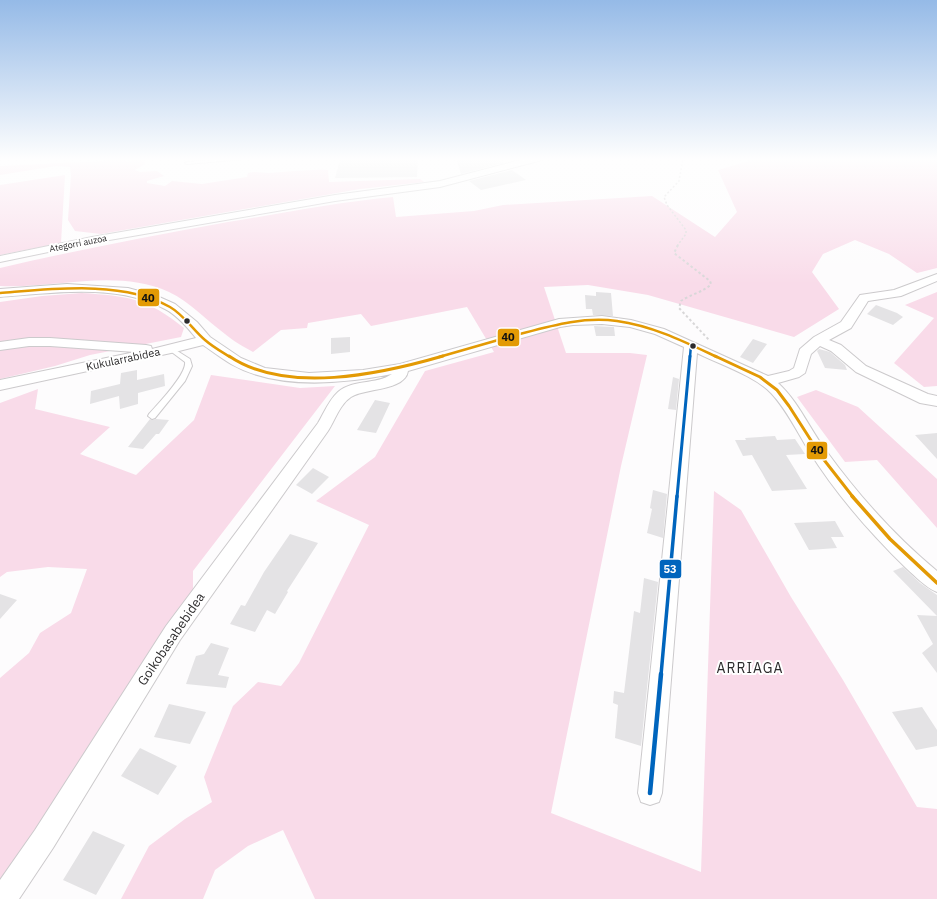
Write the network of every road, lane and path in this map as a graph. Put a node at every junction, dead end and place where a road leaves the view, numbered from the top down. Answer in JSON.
{"nodes":[{"id":1,"x":323,"y":200,"type":"edge"},
{"id":2,"x":665,"y":200,"type":"edge"},
{"id":3,"x":0,"y":259,"type":"edge"},
{"id":4,"x":937,"y":278,"type":"edge"},
{"id":5,"x":0,"y":293,"type":"edge"},
{"id":6,"x":205,"y":340,"type":"junction"},
{"id":7,"x":819,"y":340,"type":"junction"},
{"id":8,"x":691,"y":345,"type":"junction"},
{"id":9,"x":0,"y":346,"type":"edge"},
{"id":10,"x":171,"y":349,"type":"junction"},
{"id":11,"x":710,"y":355,"type":"junction"},
{"id":12,"x":401,"y":368,"type":"junction"},
{"id":13,"x":46,"y":376,"type":"junction"},
{"id":14,"x":766,"y":381,"type":"junction"},
{"id":15,"x":0,"y":385,"type":"edge"},
{"id":16,"x":0,"y":390,"type":"edge"},
{"id":17,"x":937,"y":401,"type":"edge"},
{"id":18,"x":152,"y":416,"type":"dead end"},
{"id":19,"x":937,"y":583,"type":"edge"},
{"id":20,"x":650,"y":793,"type":"dead end"},
{"id":21,"x":3,"y":899,"type":"edge"}],
"edges":[{"from":1,"to":3,"type":"street","name":"Ategorri auzoa"},
{"from":2,"to":11,"type":"path"},
{"from":4,"to":7,"type":"street"},
{"from":5,"to":6,"type":"street"},
{"from":6,"to":10,"type":"street"},
{"from":6,"to":12,"type":"street"},
{"from":7,"to":14,"type":"street"},
{"from":7,"to":17,"type":"street"},
{"from":8,"to":11,"type":"street"},
{"from":8,"to":12,"type":"street"},
{"from":8,"to":20,"type":"street"},
{"from":9,"to":10,"type":"street","name":"Kukularrabidea"},
{"from":10,"to":13,"type":"street","name":"Kukularrabidea"},
{"from":10,"to":18,"type":"lane"},
{"from":11,"to":14,"type":"street"},
{"from":12,"to":21,"type":"street","name":"Goikobasabebidea"},
{"from":13,"to":15,"type":"street","name":"Kukularrabidea"},
{"from":13,"to":16,"type":"street"},
{"from":14,"to":19,"type":"street"}]}
